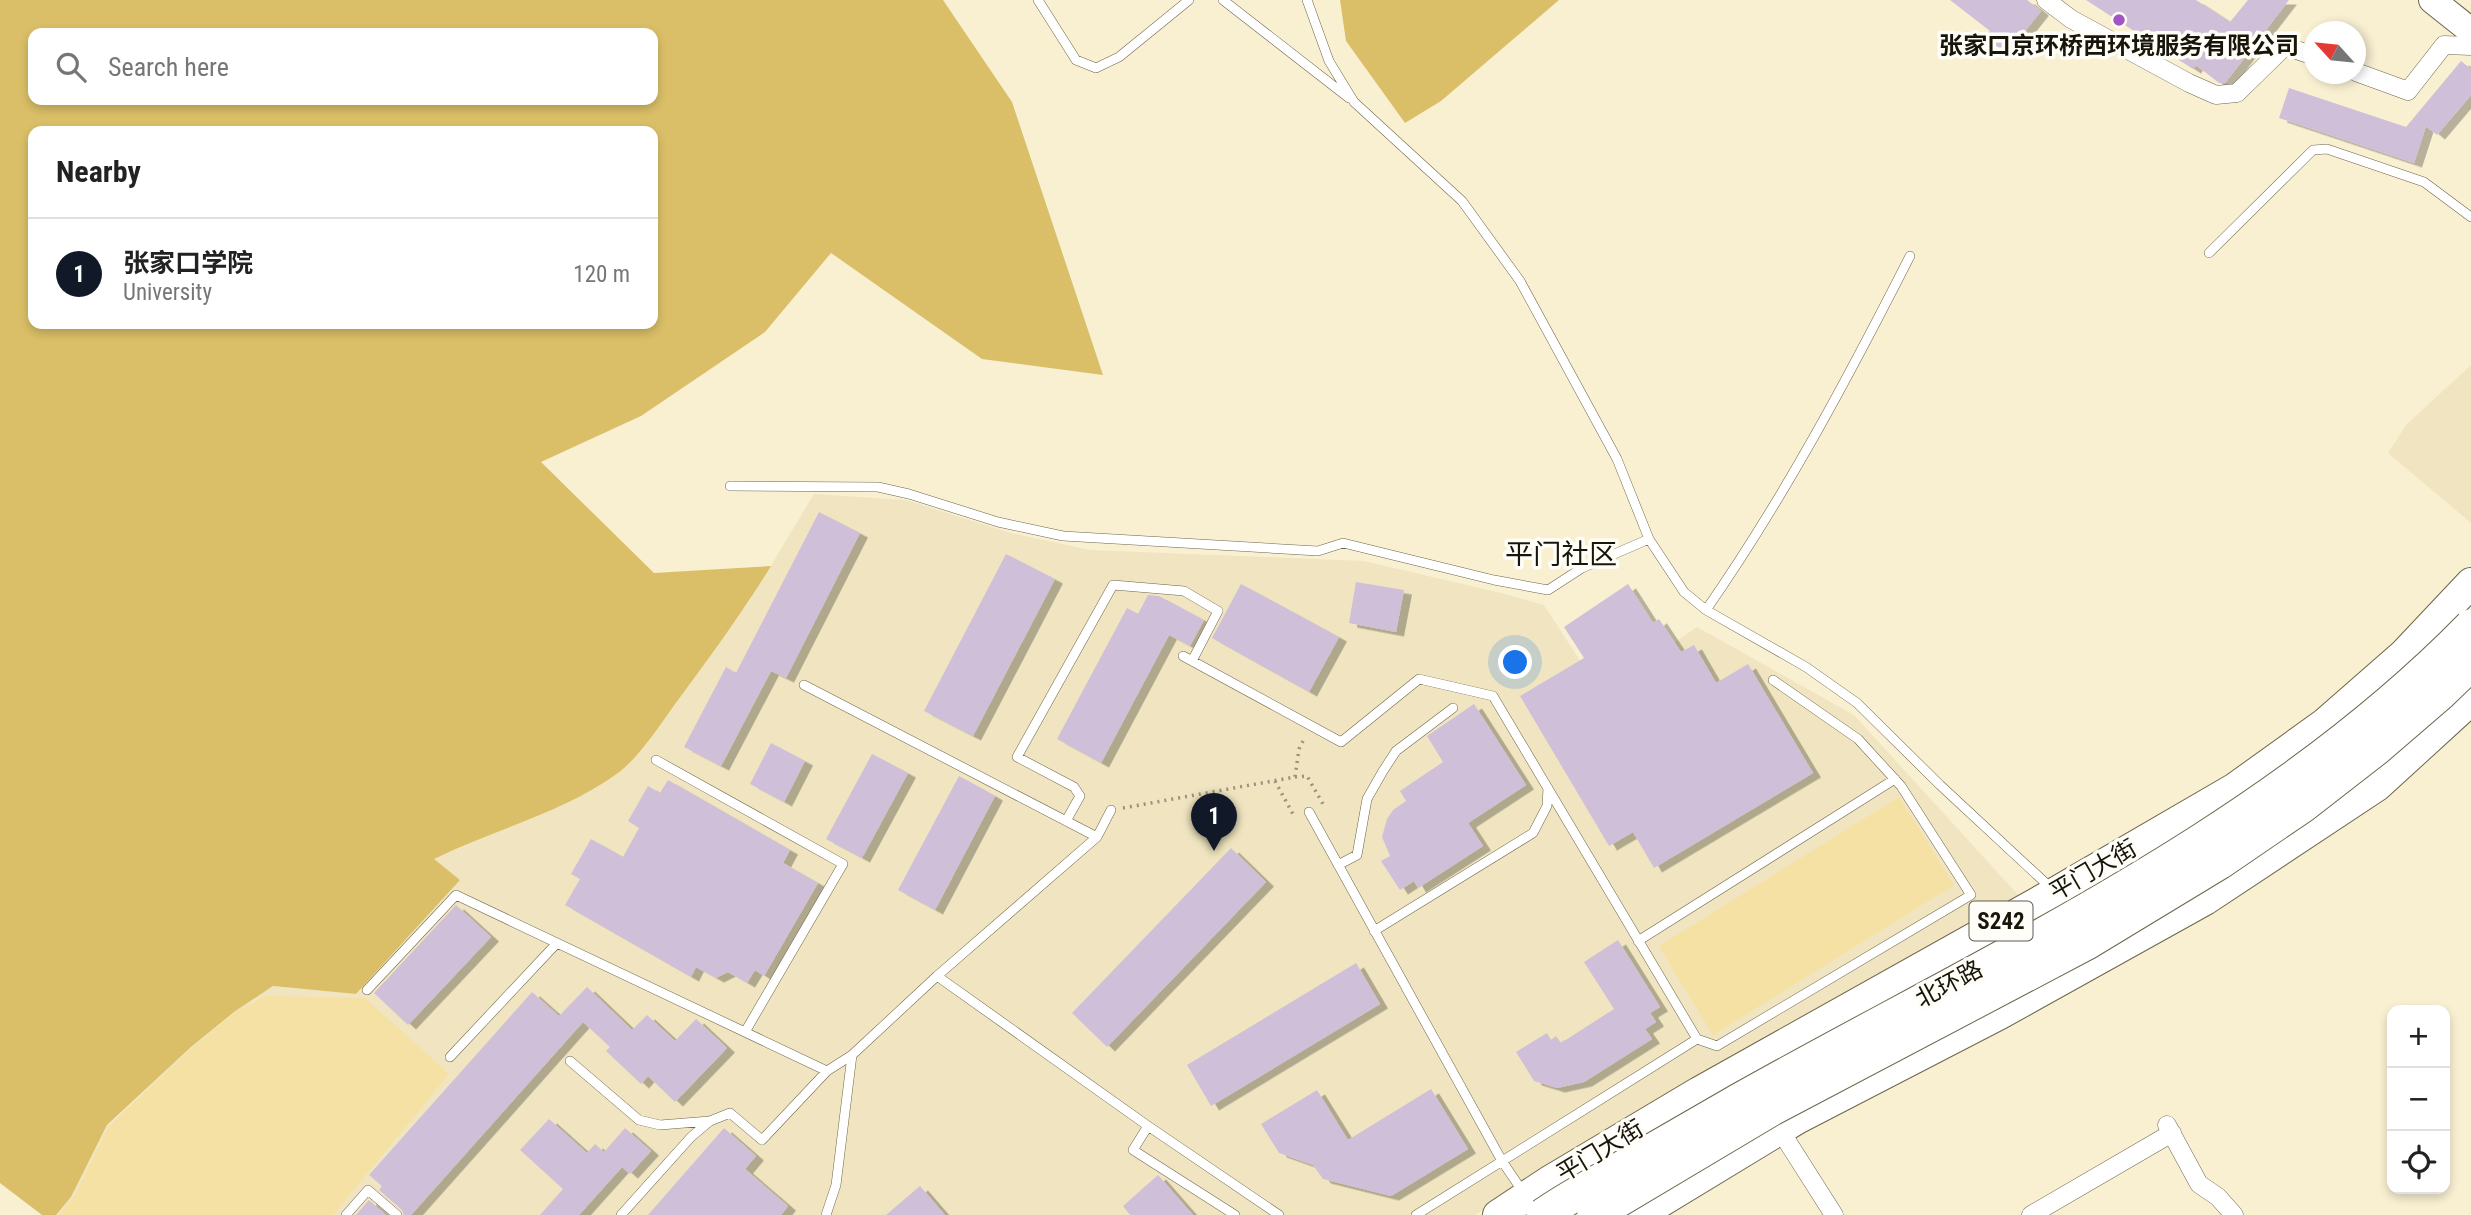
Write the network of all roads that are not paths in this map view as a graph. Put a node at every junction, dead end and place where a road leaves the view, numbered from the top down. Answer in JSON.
{"nodes":[{"id":1,"x":1038,"y":0,"type":"edge"},
{"id":2,"x":1189,"y":0,"type":"edge"},
{"id":3,"x":1223,"y":0,"type":"edge"},
{"id":4,"x":1307,"y":0,"type":"edge"},
{"id":5,"x":2046,"y":0,"type":"edge"},
{"id":6,"x":2432,"y":0,"type":"edge"},
{"id":7,"x":2471,"y":31,"type":"edge"},
{"id":8,"x":2471,"y":46,"type":"edge"},
{"id":9,"x":2303,"y":52,"type":"edge"},
{"id":10,"x":2366,"y":76,"type":"edge"},
{"id":11,"x":1354,"y":102,"type":"junction"},
{"id":12,"x":2471,"y":217,"type":"edge"},
{"id":13,"x":2210,"y":253,"type":"dead end"},
{"id":14,"x":1910,"y":256,"type":"dead end"},
{"id":15,"x":730,"y":486,"type":"dead end"},
{"id":16,"x":1649,"y":539,"type":"junction"},
{"id":17,"x":2471,"y":583,"type":"edge"},
{"id":18,"x":1706,"y":610,"type":"junction"},
{"id":19,"x":2471,"y":626,"type":"edge"},
{"id":20,"x":2471,"y":664,"type":"edge"},
{"id":21,"x":1773,"y":680,"type":"dead end"},
{"id":22,"x":804,"y":685,"type":"dead end"},
{"id":23,"x":2471,"y":700,"type":"edge"},
{"id":24,"x":1452,"y":708,"type":"dead end"},
{"id":25,"x":656,"y":760,"type":"dead end"},
{"id":26,"x":1895,"y":779,"type":"junction"},
{"id":27,"x":1548,"y":788,"type":"junction"},
{"id":28,"x":1111,"y":810,"type":"road end"},
{"id":29,"x":1309,"y":812,"type":"dead end"},
{"id":30,"x":1066,"y":821,"type":"junction"},
{"id":31,"x":1097,"y":837,"type":"junction"},
{"id":32,"x":1338,"y":865,"type":"junction"},
{"id":33,"x":2056,"y":892,"type":"junction"},
{"id":34,"x":1997,"y":923,"type":"junction"},
{"id":35,"x":1374,"y":931,"type":"junction"},
{"id":36,"x":1638,"y":941,"type":"junction"},
{"id":37,"x":558,"y":943,"type":"junction"},
{"id":38,"x":937,"y":976,"type":"junction"},
{"id":39,"x":367,"y":990,"type":"dead end"},
{"id":40,"x":2036,"y":994,"type":"junction"},
{"id":41,"x":745,"y":1032,"type":"junction"},
{"id":42,"x":1697,"y":1040,"type":"junction"},
{"id":43,"x":852,"y":1055,"type":"junction"},
{"id":44,"x":450,"y":1057,"type":"dead end"},
{"id":45,"x":570,"y":1061,"type":"dead end"},
{"id":46,"x":827,"y":1072,"type":"junction"},
{"id":47,"x":710,"y":1121,"type":"junction"},
{"id":48,"x":1148,"y":1126,"type":"junction"},
{"id":49,"x":1780,"y":1130,"type":"junction"},
{"id":50,"x":1502,"y":1161,"type":"junction"},
{"id":51,"x":1521,"y":1209,"type":"edge"},
{"id":52,"x":346,"y":1215,"type":"edge"},
{"id":53,"x":397,"y":1215,"type":"edge"},
{"id":54,"x":621,"y":1215,"type":"edge"},
{"id":55,"x":827,"y":1215,"type":"edge"},
{"id":56,"x":1235,"y":1215,"type":"edge"},
{"id":57,"x":1279,"y":1215,"type":"edge"},
{"id":58,"x":1416,"y":1215,"type":"edge"},
{"id":59,"x":1594,"y":1215,"type":"edge"},
{"id":60,"x":1639,"y":1215,"type":"edge"},
{"id":61,"x":1833,"y":1215,"type":"edge"},
{"id":62,"x":2031,"y":1215,"type":"edge"},
{"id":63,"x":2234,"y":1215,"type":"edge"}],
"edges":[{"from":1,"to":2,"type":"lane"},
{"from":3,"to":11,"type":"lane"},
{"from":4,"to":11,"type":"lane"},
{"from":5,"to":9,"type":"street"},
{"from":6,"to":7,"type":"street"},
{"from":8,"to":10,"type":"street"},
{"from":11,"to":16,"type":"lane"},
{"from":12,"to":13,"type":"lane"},
{"from":14,"to":18,"type":"lane"},
{"from":15,"to":16,"type":"lane"},
{"from":16,"to":18,"type":"lane"},
{"from":17,"to":33,"type":"main road","name":"平门大街","number":"S242"},
{"from":18,"to":33,"type":"lane"},
{"from":19,"to":51,"type":"highway","name":"北环路","bridge":true},
{"from":20,"to":59,"type":"highway","name":"北环路","bridge":true},
{"from":21,"to":26,"type":"lane"},
{"from":22,"to":30,"type":"lane"},
{"from":23,"to":40,"type":"main road"},
{"from":24,"to":32,"type":"lane"},
{"from":25,"to":41,"type":"lane"},
{"from":26,"to":36,"type":"lane"},
{"from":26,"to":42,"type":"lane"},
{"from":27,"to":30,"type":"lane"},
{"from":27,"to":35,"type":"lane"},
{"from":27,"to":36,"type":"lane"},
{"from":28,"to":31,"type":"lane"},
{"from":29,"to":32,"type":"lane"},
{"from":30,"to":31,"type":"lane"},
{"from":31,"to":38,"type":"lane"},
{"from":32,"to":35,"type":"lane"},
{"from":33,"to":34,"type":"main road","name":"平门大街","number":"S242"},
{"from":34,"to":40,"type":"main road"},
{"from":34,"to":51,"type":"main road","name":"平门大街","number":"S242"},
{"from":35,"to":50,"type":"lane"},
{"from":36,"to":42,"type":"lane"},
{"from":37,"to":39,"type":"lane"},
{"from":37,"to":41,"type":"lane"},
{"from":37,"to":44,"type":"lane"},
{"from":38,"to":43,"type":"lane"},
{"from":38,"to":48,"type":"lane"},
{"from":40,"to":49,"type":"main road"},
{"from":41,"to":46,"type":"lane"},
{"from":42,"to":50,"type":"lane"},
{"from":43,"to":46,"type":"lane"},
{"from":43,"to":55,"type":"lane"},
{"from":45,"to":47,"type":"lane"},
{"from":46,"to":47,"type":"lane"},
{"from":47,"to":54,"type":"lane"},
{"from":48,"to":56,"type":"lane"},
{"from":48,"to":57,"type":"lane"},
{"from":49,"to":60,"type":"main road"},
{"from":49,"to":61,"type":"street"},
{"from":50,"to":51,"type":"lane"},
{"from":50,"to":58,"type":"lane"},
{"from":52,"to":53,"type":"lane"},
{"from":62,"to":63,"type":"street"}]}
